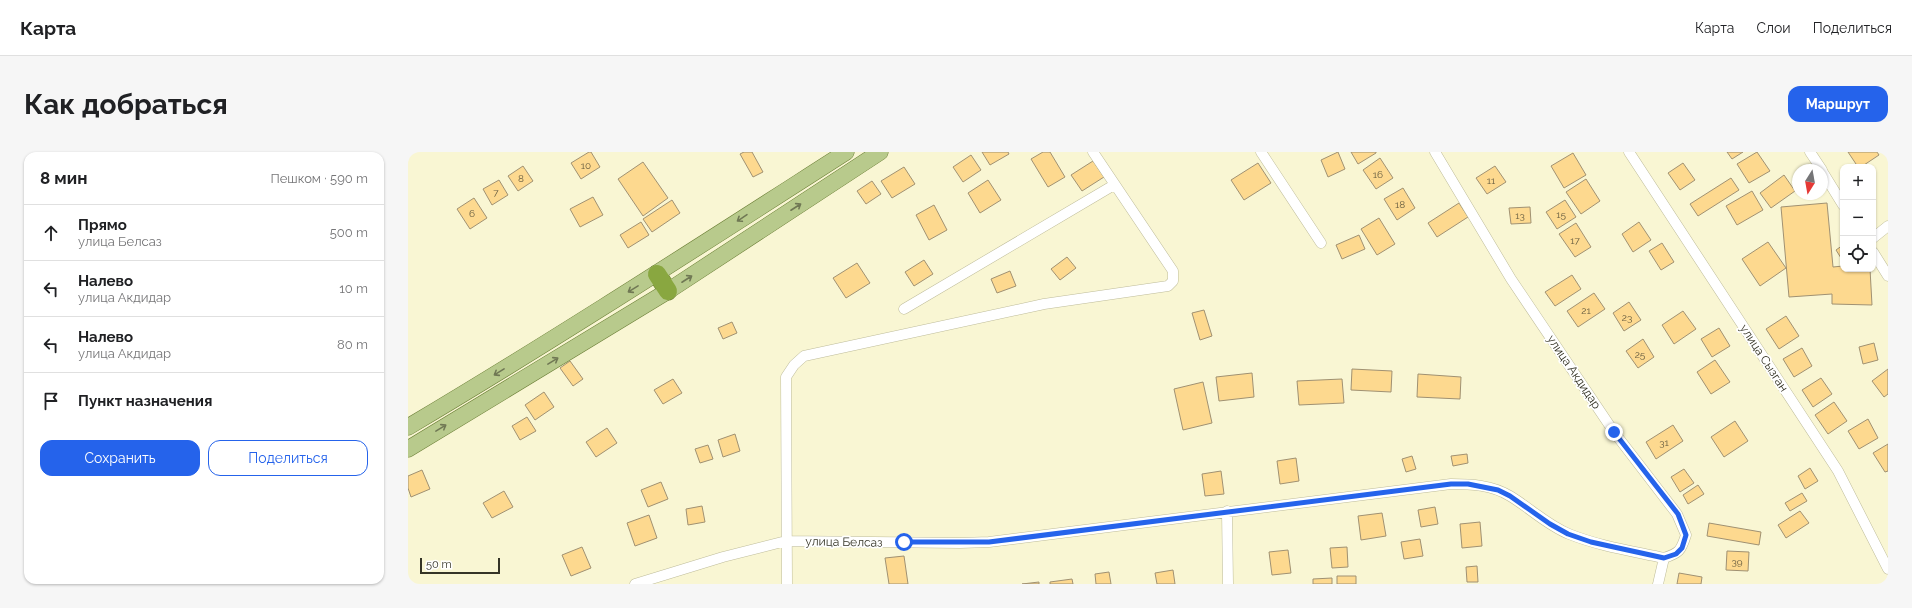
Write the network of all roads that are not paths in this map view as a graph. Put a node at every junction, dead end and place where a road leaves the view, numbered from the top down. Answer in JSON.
{"nodes":[{"id":1,"x":846,"y":152,"type":"edge"},
{"id":2,"x":880,"y":152,"type":"edge"},
{"id":3,"x":1093,"y":152,"type":"edge"},
{"id":4,"x":1261,"y":152,"type":"edge"},
{"id":5,"x":1435,"y":152,"type":"edge"},
{"id":6,"x":1629,"y":152,"type":"edge"},
{"id":7,"x":1810,"y":152,"type":"edge"},
{"id":8,"x":1818,"y":164,"type":"edge"},
{"id":9,"x":1828,"y":180,"type":"edge"},
{"id":10,"x":1114,"y":185,"type":"junction"},
{"id":11,"x":1840,"y":200,"type":"edge"},
{"id":12,"x":1888,"y":226,"type":"edge"},
{"id":13,"x":1876,"y":236,"type":"edge"},
{"id":14,"x":1321,"y":243,"type":"dead end"},
{"id":15,"x":1876,"y":257,"type":"edge"},
{"id":16,"x":657,"y":274,"type":"junction"},
{"id":17,"x":1888,"y":276,"type":"edge"},
{"id":18,"x":668,"y":292,"type":"junction"},
{"id":19,"x":904,"y":309,"type":"dead end"},
{"id":20,"x":408,"y":427,"type":"edge"},
{"id":21,"x":408,"y":449,"type":"edge"},
{"id":22,"x":1227,"y":511,"type":"junction"},
{"id":23,"x":786,"y":541,"type":"junction"},
{"id":24,"x":1664,"y":558,"type":"junction"},
{"id":25,"x":1888,"y":570,"type":"edge"},
{"id":26,"x":635,"y":584,"type":"edge"},
{"id":27,"x":787,"y":584,"type":"edge"},
{"id":28,"x":1228,"y":584,"type":"edge"},
{"id":29,"x":1658,"y":584,"type":"edge"}],
"edges":[{"from":1,"to":16,"type":"main road","one_way":true},
{"from":18,"to":2,"type":"main road","one_way":true},
{"from":3,"to":10,"type":"street"},
{"from":4,"to":14,"type":"street"},
{"from":5,"to":24,"type":"street","name":"улица Акдидар"},
{"from":6,"to":25,"type":"street","name":"улица Сызган"},
{"from":7,"to":8,"type":"street"},
{"from":9,"to":11,"type":"street"},
{"from":10,"to":19,"type":"street"},
{"from":10,"to":23,"type":"street"},
{"from":12,"to":13,"type":"street"},
{"from":15,"to":17,"type":"street"},
{"from":16,"to":18,"type":"highway"},
{"from":16,"to":20,"type":"main road","one_way":true},
{"from":21,"to":18,"type":"main road","one_way":true},
{"from":22,"to":23,"type":"street","name":"улица Белсаз"},
{"from":22,"to":24,"type":"street","name":"улица Белсаз"},
{"from":22,"to":28,"type":"street"},
{"from":23,"to":26,"type":"street","name":"улица Белсаз"},
{"from":23,"to":27,"type":"street"},
{"from":24,"to":29,"type":"street"}]}
